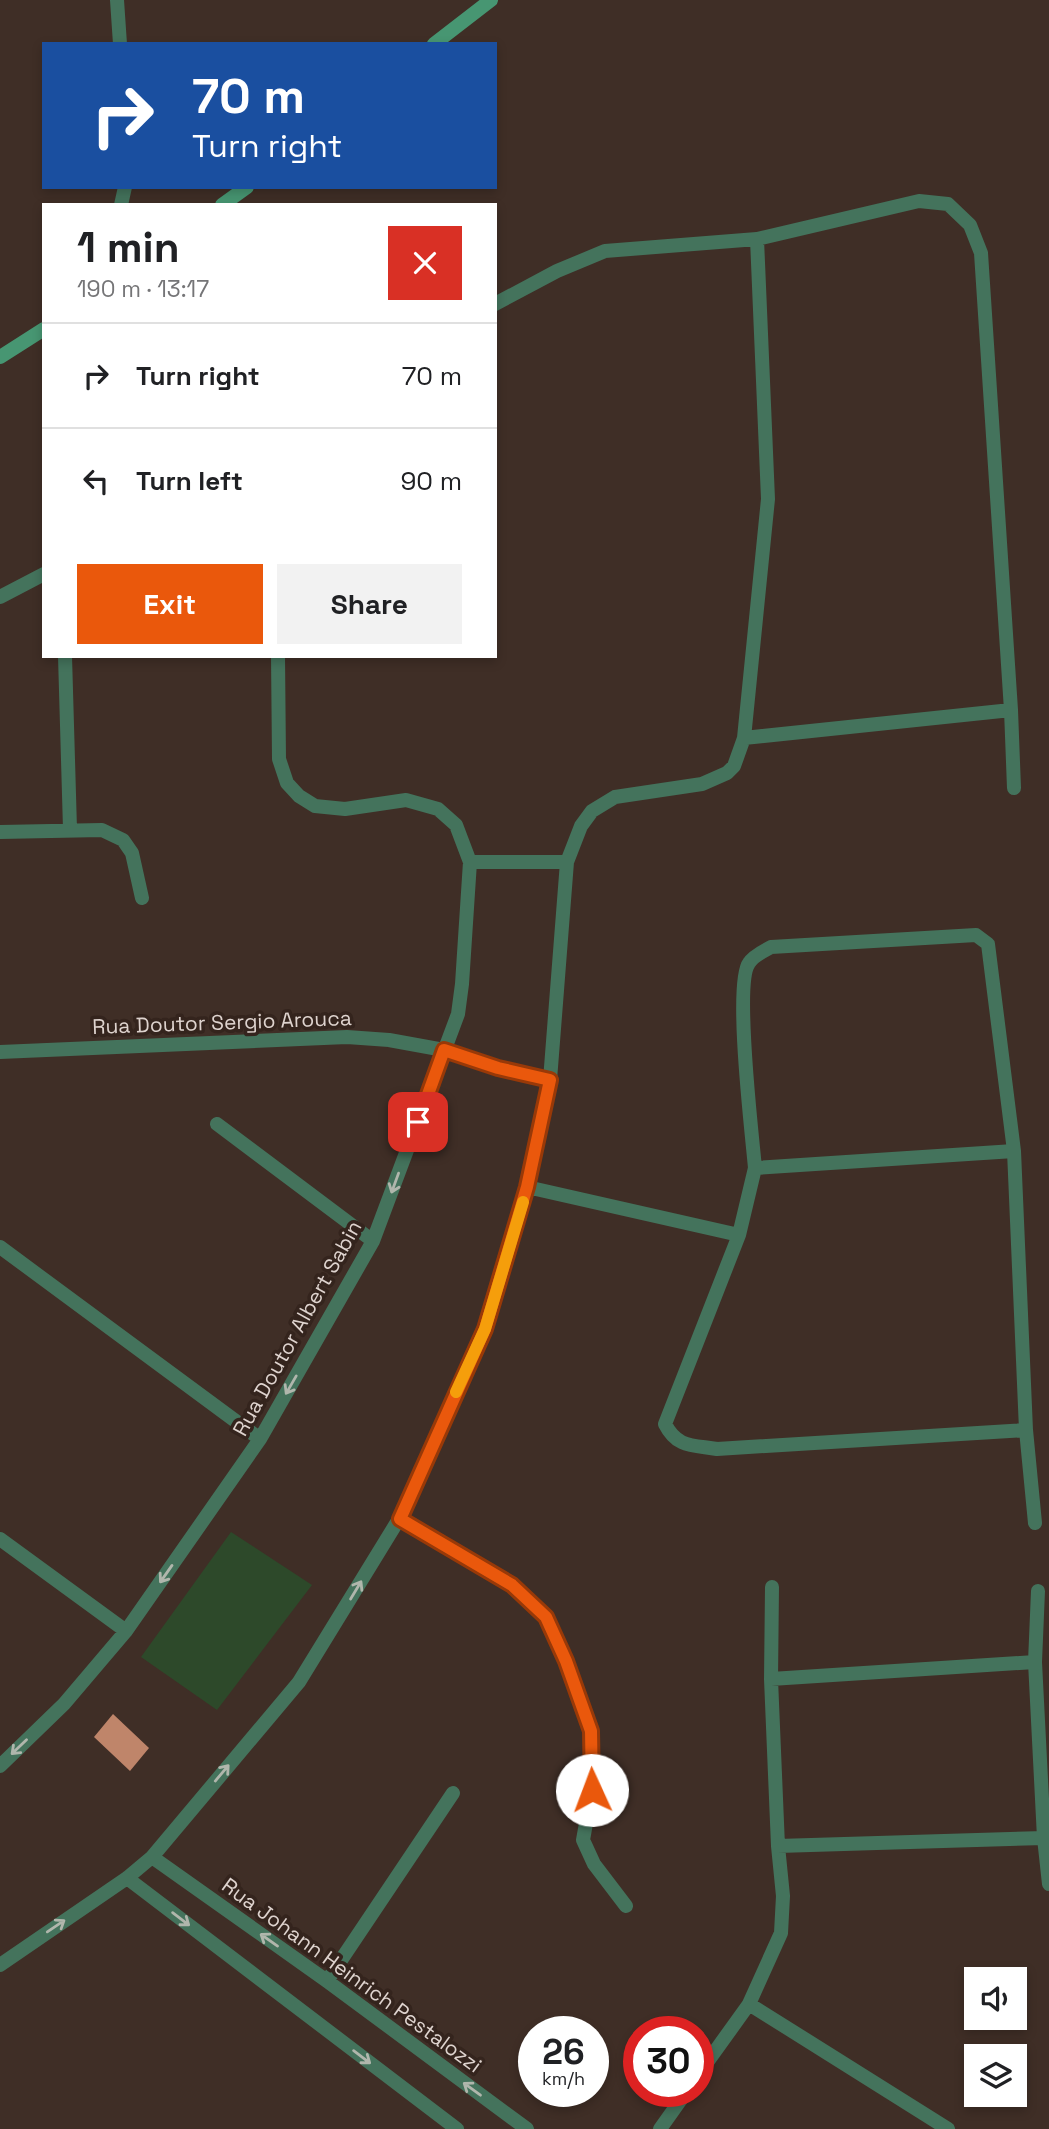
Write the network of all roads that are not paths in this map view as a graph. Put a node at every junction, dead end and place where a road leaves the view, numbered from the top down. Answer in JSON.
{"nodes":[{"id":1,"x":117,"y":0,"type":"edge"},
{"id":2,"x":491,"y":0,"type":"edge"},
{"id":3,"x":120,"y":42,"type":"edge"},
{"id":4,"x":436,"y":42,"type":"edge"},
{"id":5,"x":243,"y":189,"type":"edge"},
{"id":6,"x":225,"y":203,"type":"edge"},
{"id":7,"x":757,"y":239,"type":"junction"},
{"id":8,"x":497,"y":303,"type":"edge"},
{"id":9,"x":42,"y":330,"type":"edge"},
{"id":10,"x":0,"y":357,"type":"edge"},
{"id":11,"x":42,"y":575,"type":"edge"},
{"id":12,"x":0,"y":597,"type":"edge"},
{"id":13,"x":65,"y":658,"type":"edge"},
{"id":14,"x":278,"y":658,"type":"edge"},
{"id":15,"x":1011,"y":710,"type":"junction"},
{"id":16,"x":744,"y":738,"type":"junction"},
{"id":17,"x":1014,"y":788,"type":"dead end"},
{"id":18,"x":70,"y":829,"type":"junction"},
{"id":19,"x":0,"y":832,"type":"edge"},
{"id":20,"x":470,"y":862,"type":"junction"},
{"id":21,"x":567,"y":862,"type":"junction"},
{"id":22,"x":142,"y":898,"type":"dead end"},
{"id":23,"x":444,"y":1050,"type":"junction"},
{"id":24,"x":0,"y":1052,"type":"edge"},
{"id":25,"x":550,"y":1080,"type":"junction"},
{"id":26,"x":217,"y":1124,"type":"dead end"},
{"id":27,"x":1014,"y":1151,"type":"junction"},
{"id":28,"x":755,"y":1168,"type":"junction"},
{"id":29,"x":527,"y":1187,"type":"junction"},
{"id":30,"x":740,"y":1234,"type":"junction"},
{"id":31,"x":373,"y":1241,"type":"junction"},
{"id":32,"x":0,"y":1247,"type":"edge"},
{"id":33,"x":1026,"y":1430,"type":"junction"},
{"id":34,"x":260,"y":1439,"type":"junction"},
{"id":35,"x":400,"y":1519,"type":"junction"},
{"id":36,"x":1035,"y":1523,"type":"dead end"},
{"id":37,"x":0,"y":1539,"type":"edge"},
{"id":38,"x":772,"y":1587,"type":"dead end"},
{"id":39,"x":1038,"y":1591,"type":"dead end"},
{"id":40,"x":126,"y":1631,"type":"junction"},
{"id":41,"x":1035,"y":1662,"type":"junction"},
{"id":42,"x":771,"y":1679,"type":"junction"},
{"id":43,"x":0,"y":1766,"type":"edge"},
{"id":44,"x":453,"y":1793,"type":"dead end"},
{"id":45,"x":1044,"y":1838,"type":"junction"},
{"id":46,"x":778,"y":1846,"type":"junction"},
{"id":47,"x":152,"y":1857,"type":"junction"},
{"id":48,"x":127,"y":1878,"type":"junction"},
{"id":49,"x":1049,"y":1884,"type":"edge"},
{"id":50,"x":626,"y":1906,"type":"dead end"},
{"id":51,"x":0,"y":1965,"type":"edge"},
{"id":52,"x":327,"y":1981,"type":"junction"},
{"id":53,"x":749,"y":2004,"type":"junction"},
{"id":54,"x":714,"y":2053,"type":"edge"},
{"id":55,"x":676,"y":2107,"type":"edge"},
{"id":56,"x":457,"y":2129,"type":"edge"},
{"id":57,"x":527,"y":2129,"type":"edge"},
{"id":58,"x":660,"y":2129,"type":"edge"},
{"id":59,"x":948,"y":2129,"type":"edge"}],
"edges":[{"from":1,"to":3,"type":"street"},
{"from":2,"to":4,"type":"main road"},
{"from":5,"to":6,"type":"main road"},
{"from":7,"to":8,"type":"street"},
{"from":7,"to":15,"type":"street"},
{"from":7,"to":16,"type":"street"},
{"from":9,"to":10,"type":"main road"},
{"from":11,"to":12,"type":"street"},
{"from":13,"to":18,"type":"street"},
{"from":14,"to":20,"type":"street"},
{"from":15,"to":16,"type":"street"},
{"from":15,"to":17,"type":"street"},
{"from":16,"to":21,"type":"street"},
{"from":18,"to":19,"type":"street"},
{"from":18,"to":22,"type":"street"},
{"from":20,"to":21,"type":"street"},
{"from":20,"to":23,"type":"street","name":"Rua Doutor Albert Sabin"},
{"from":21,"to":25,"type":"street"},
{"from":23,"to":24,"type":"street","name":"Rua Doutor Sergio Arouca"},
{"from":23,"to":25,"type":"street"},
{"from":23,"to":31,"type":"street","name":"Rua Doutor Albert Sabin","one_way":true},
{"from":25,"to":29,"type":"street"},
{"from":26,"to":31,"type":"street"},
{"from":27,"to":28,"type":"street"},
{"from":27,"to":28,"type":"street"},
{"from":27,"to":33,"type":"street"},
{"from":28,"to":30,"type":"street"},
{"from":29,"to":30,"type":"street"},
{"from":29,"to":35,"type":"street"},
{"from":30,"to":33,"type":"street"},
{"from":31,"to":34,"type":"street","name":"Rua Doutor Albert Sabin","one_way":true},
{"from":32,"to":34,"type":"street"},
{"from":33,"to":36,"type":"street"},
{"from":34,"to":40,"type":"street","name":"Rua Doutor Albert Sabin","one_way":true},
{"from":47,"to":35,"type":"street","one_way":true},
{"from":35,"to":50,"type":"street"},
{"from":37,"to":40,"type":"street"},
{"from":38,"to":42,"type":"street"},
{"from":39,"to":41,"type":"street"},
{"from":40,"to":43,"type":"street","name":"Rua Doutor Albert Sabin","one_way":true},
{"from":41,"to":42,"type":"street"},
{"from":41,"to":45,"type":"street"},
{"from":42,"to":46,"type":"street"},
{"from":44,"to":52,"type":"street"},
{"from":45,"to":46,"type":"street"},
{"from":45,"to":49,"type":"street"},
{"from":46,"to":53,"type":"street"},
{"from":47,"to":48,"type":"street"},
{"from":52,"to":47,"type":"street","name":"Rua Johann Heinrich Pestalozzi","one_way":true},
{"from":51,"to":48,"type":"street","one_way":true},
{"from":48,"to":56,"type":"street","one_way":true},
{"from":57,"to":52,"type":"street","name":"Rua Johann Heinrich Pestalozzi","one_way":true},
{"from":53,"to":54,"type":"street"},
{"from":53,"to":59,"type":"street"},
{"from":55,"to":58,"type":"street"}]}
